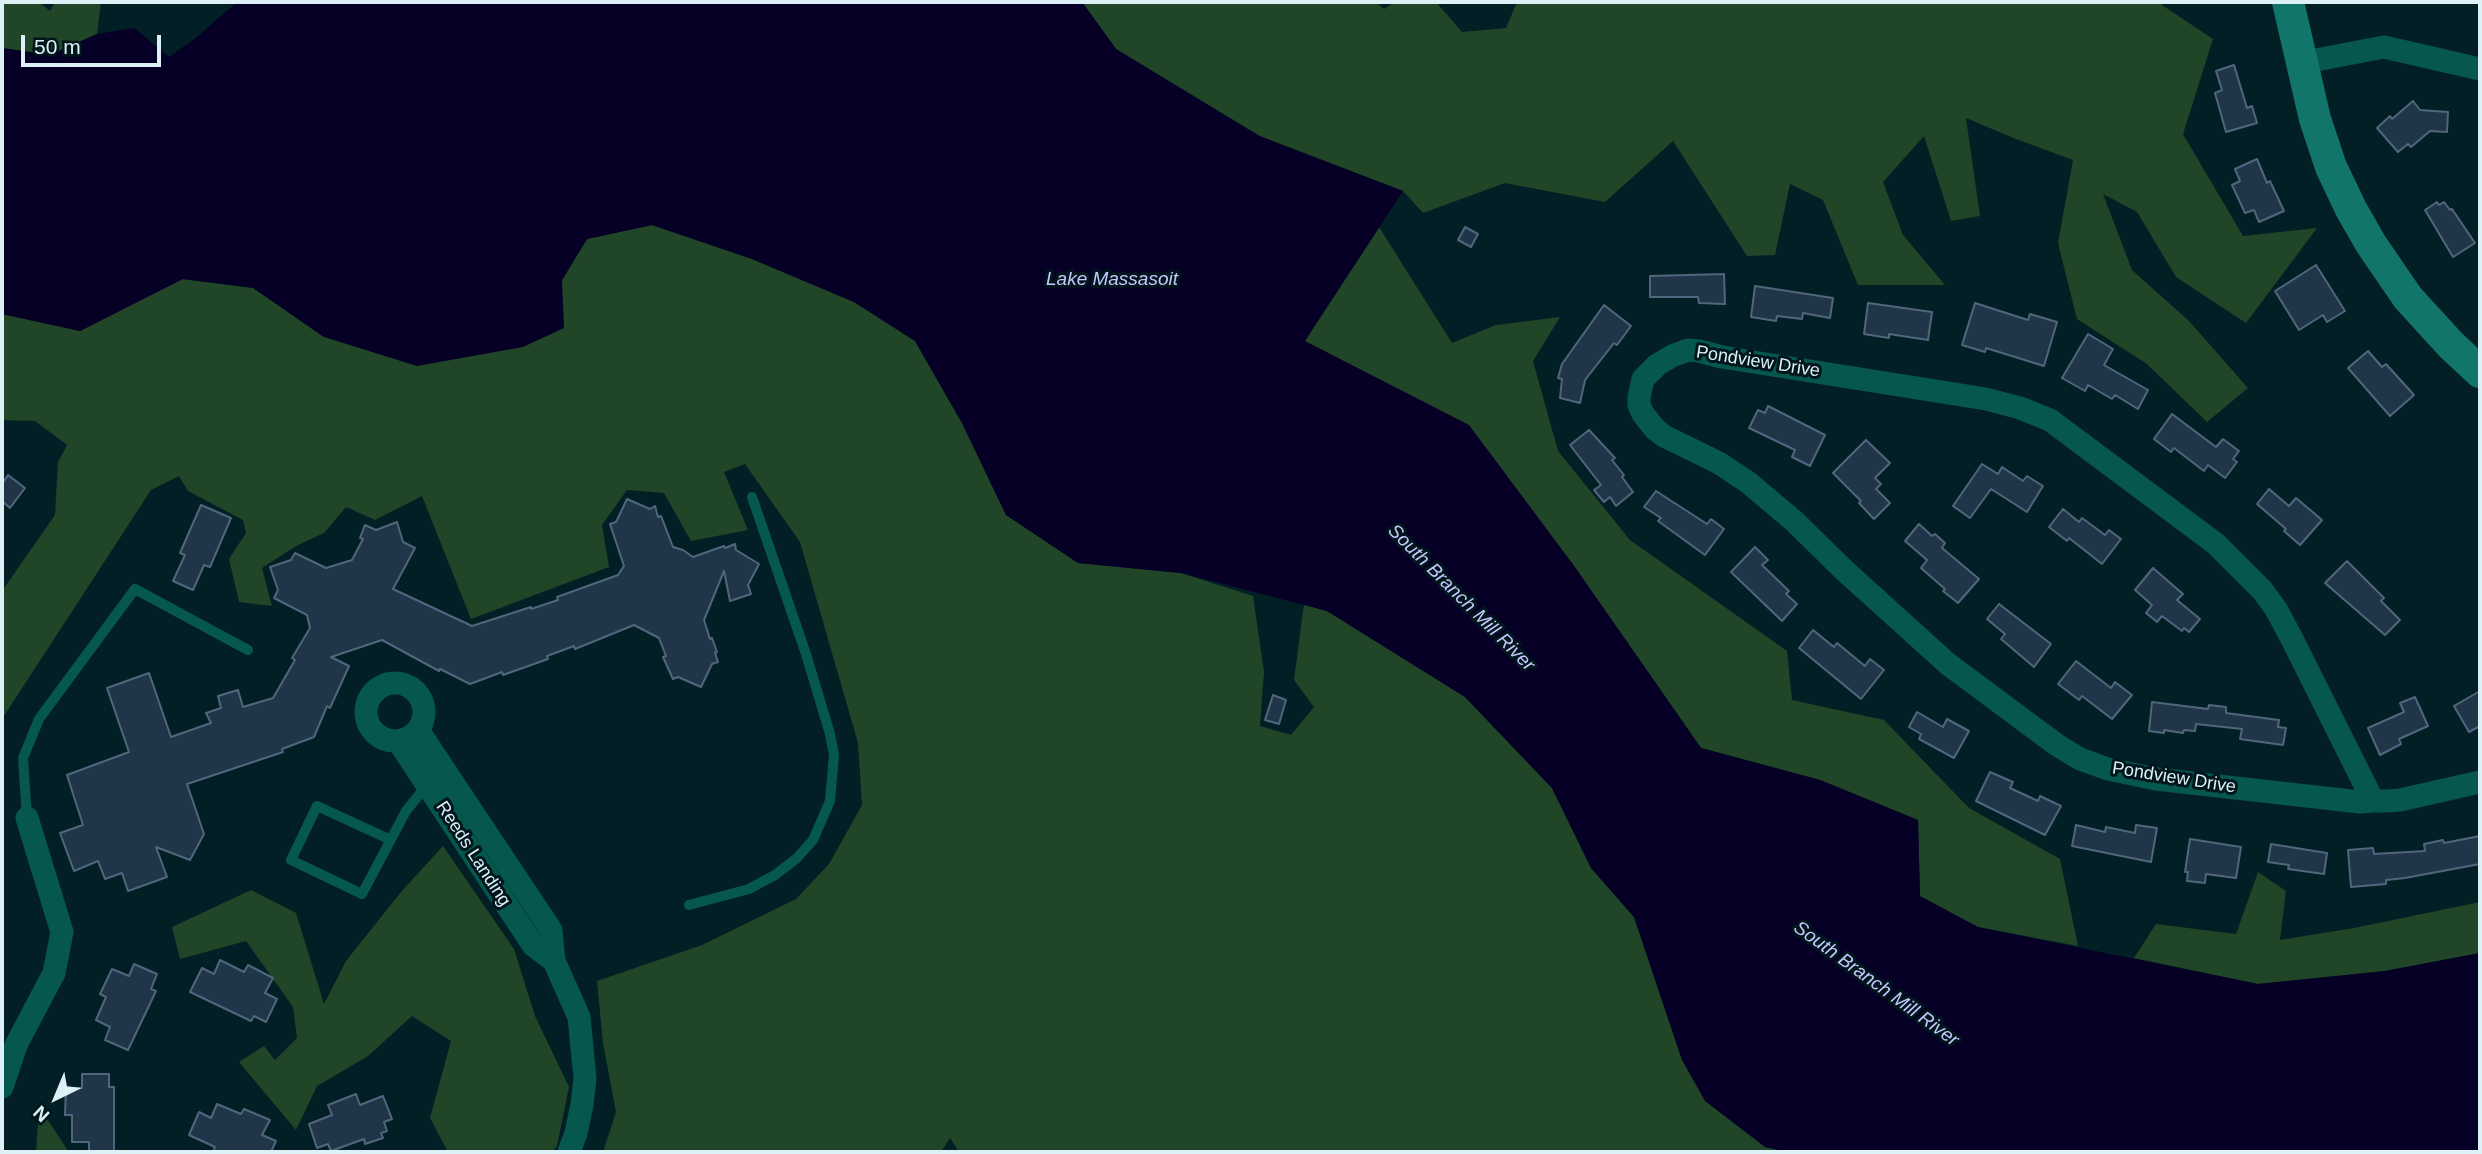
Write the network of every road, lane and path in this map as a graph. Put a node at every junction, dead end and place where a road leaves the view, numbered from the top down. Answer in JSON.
{"nodes":[{"id":1,"x":2288,"y":2,"type":"edge"},
{"id":2,"x":2300,"y":63,"type":"junction"},
{"id":3,"x":2480,"y":69,"type":"edge"},
{"id":4,"x":2480,"y":372,"type":"edge"},
{"id":5,"x":752,"y":497,"type":"dead end"},
{"id":6,"x":248,"y":650,"type":"dead end"},
{"id":7,"x":418,"y":730,"type":"junction"},
{"id":8,"x":398,"y":741,"type":"junction"},
{"id":9,"x":437,"y":779,"type":"junction"},
{"id":10,"x":2480,"y":782,"type":"edge"},
{"id":11,"x":2373,"y":802,"type":"junction"},
{"id":12,"x":27,"y":818,"type":"joint"},
{"id":13,"x":391,"y":840,"type":"junction"},
{"id":14,"x":689,"y":905,"type":"dead end"},
{"id":15,"x":2,"y":1087,"type":"edge"},
{"id":16,"x":569,"y":1152,"type":"edge"}],
"edges":[{"from":1,"to":2,"type":"main road"},
{"from":2,"to":3,"type":"street"},
{"from":2,"to":4,"type":"main road"},
{"from":5,"to":14,"type":"lane"},
{"from":6,"to":12,"type":"lane"},
{"from":7,"to":8,"type":"street"},
{"from":7,"to":8,"type":"street","name":"Reeds Landing"},
{"from":7,"to":9,"type":"street","name":"Reeds Landing"},
{"from":8,"to":9,"type":"street","name":"Reeds Landing"},
{"from":9,"to":13,"type":"lane"},
{"from":9,"to":16,"type":"street","name":"Reeds Landing"},
{"from":10,"to":11,"type":"street","name":"Pondview Drive"},
{"from":11,"to":11,"type":"street","name":"Pondview Drive"},
{"from":12,"to":15,"type":"street"},
{"from":13,"to":13,"type":"lane"}]}
